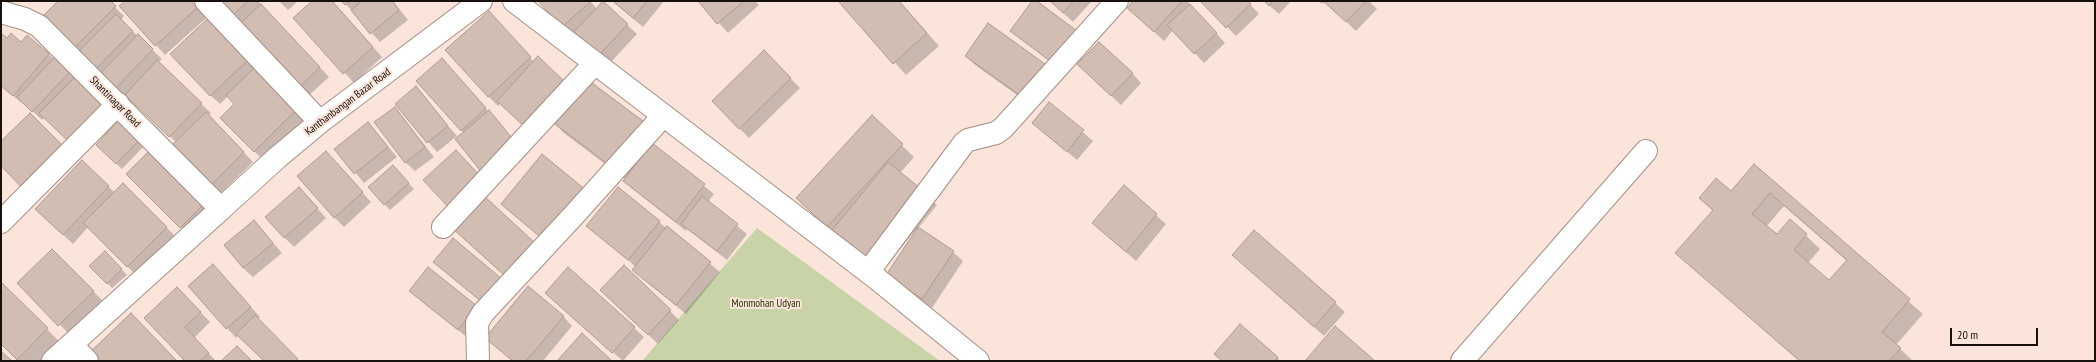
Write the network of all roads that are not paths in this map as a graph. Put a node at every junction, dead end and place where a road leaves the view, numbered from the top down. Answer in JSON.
{"nodes":[{"id":1,"x":206,"y":1,"type":"edge"},
{"id":2,"x":481,"y":1,"type":"edge"},
{"id":3,"x":514,"y":1,"type":"edge"},
{"id":4,"x":1117,"y":1,"type":"edge"},
{"id":5,"x":1,"y":12,"type":"edge"},
{"id":6,"x":595,"y":64,"type":"junction"},
{"id":7,"x":118,"y":104,"type":"junction"},
{"id":8,"x":663,"y":116,"type":"junction"},
{"id":9,"x":320,"y":122,"type":"junction"},
{"id":10,"x":1646,"y":151,"type":"dead end"},
{"id":11,"x":220,"y":208,"type":"junction"},
{"id":12,"x":1,"y":222,"type":"edge"},
{"id":13,"x":443,"y":227,"type":"dead end"},
{"id":14,"x":868,"y":272,"type":"junction"},
{"id":15,"x":72,"y":345,"type":"junction"},
{"id":16,"x":53,"y":361,"type":"edge"},
{"id":17,"x":87,"y":361,"type":"edge"},
{"id":18,"x":478,"y":361,"type":"edge"},
{"id":19,"x":978,"y":361,"type":"edge"},
{"id":20,"x":1462,"y":361,"type":"edge"}],
"edges":[{"from":1,"to":9,"type":"street"},
{"from":2,"to":9,"type":"street","name":"Kanthanbangan Bazar Road"},
{"from":3,"to":6,"type":"street"},
{"from":4,"to":14,"type":"street"},
{"from":5,"to":7,"type":"street","name":"Shantinagar Road"},
{"from":6,"to":8,"type":"street"},
{"from":6,"to":13,"type":"street"},
{"from":7,"to":11,"type":"street","name":"Shantinagar Road"},
{"from":7,"to":12,"type":"street"},
{"from":8,"to":14,"type":"street"},
{"from":8,"to":18,"type":"street"},
{"from":9,"to":11,"type":"street","name":"Kanthanbangan Bazar Road"},
{"from":10,"to":20,"type":"street"},
{"from":11,"to":15,"type":"street","name":"Kanthanbangan Bazar Road"},
{"from":14,"to":19,"type":"street"},
{"from":15,"to":16,"type":"street","name":"Kanthanbangan Bazar Road"},
{"from":15,"to":17,"type":"street"}]}
